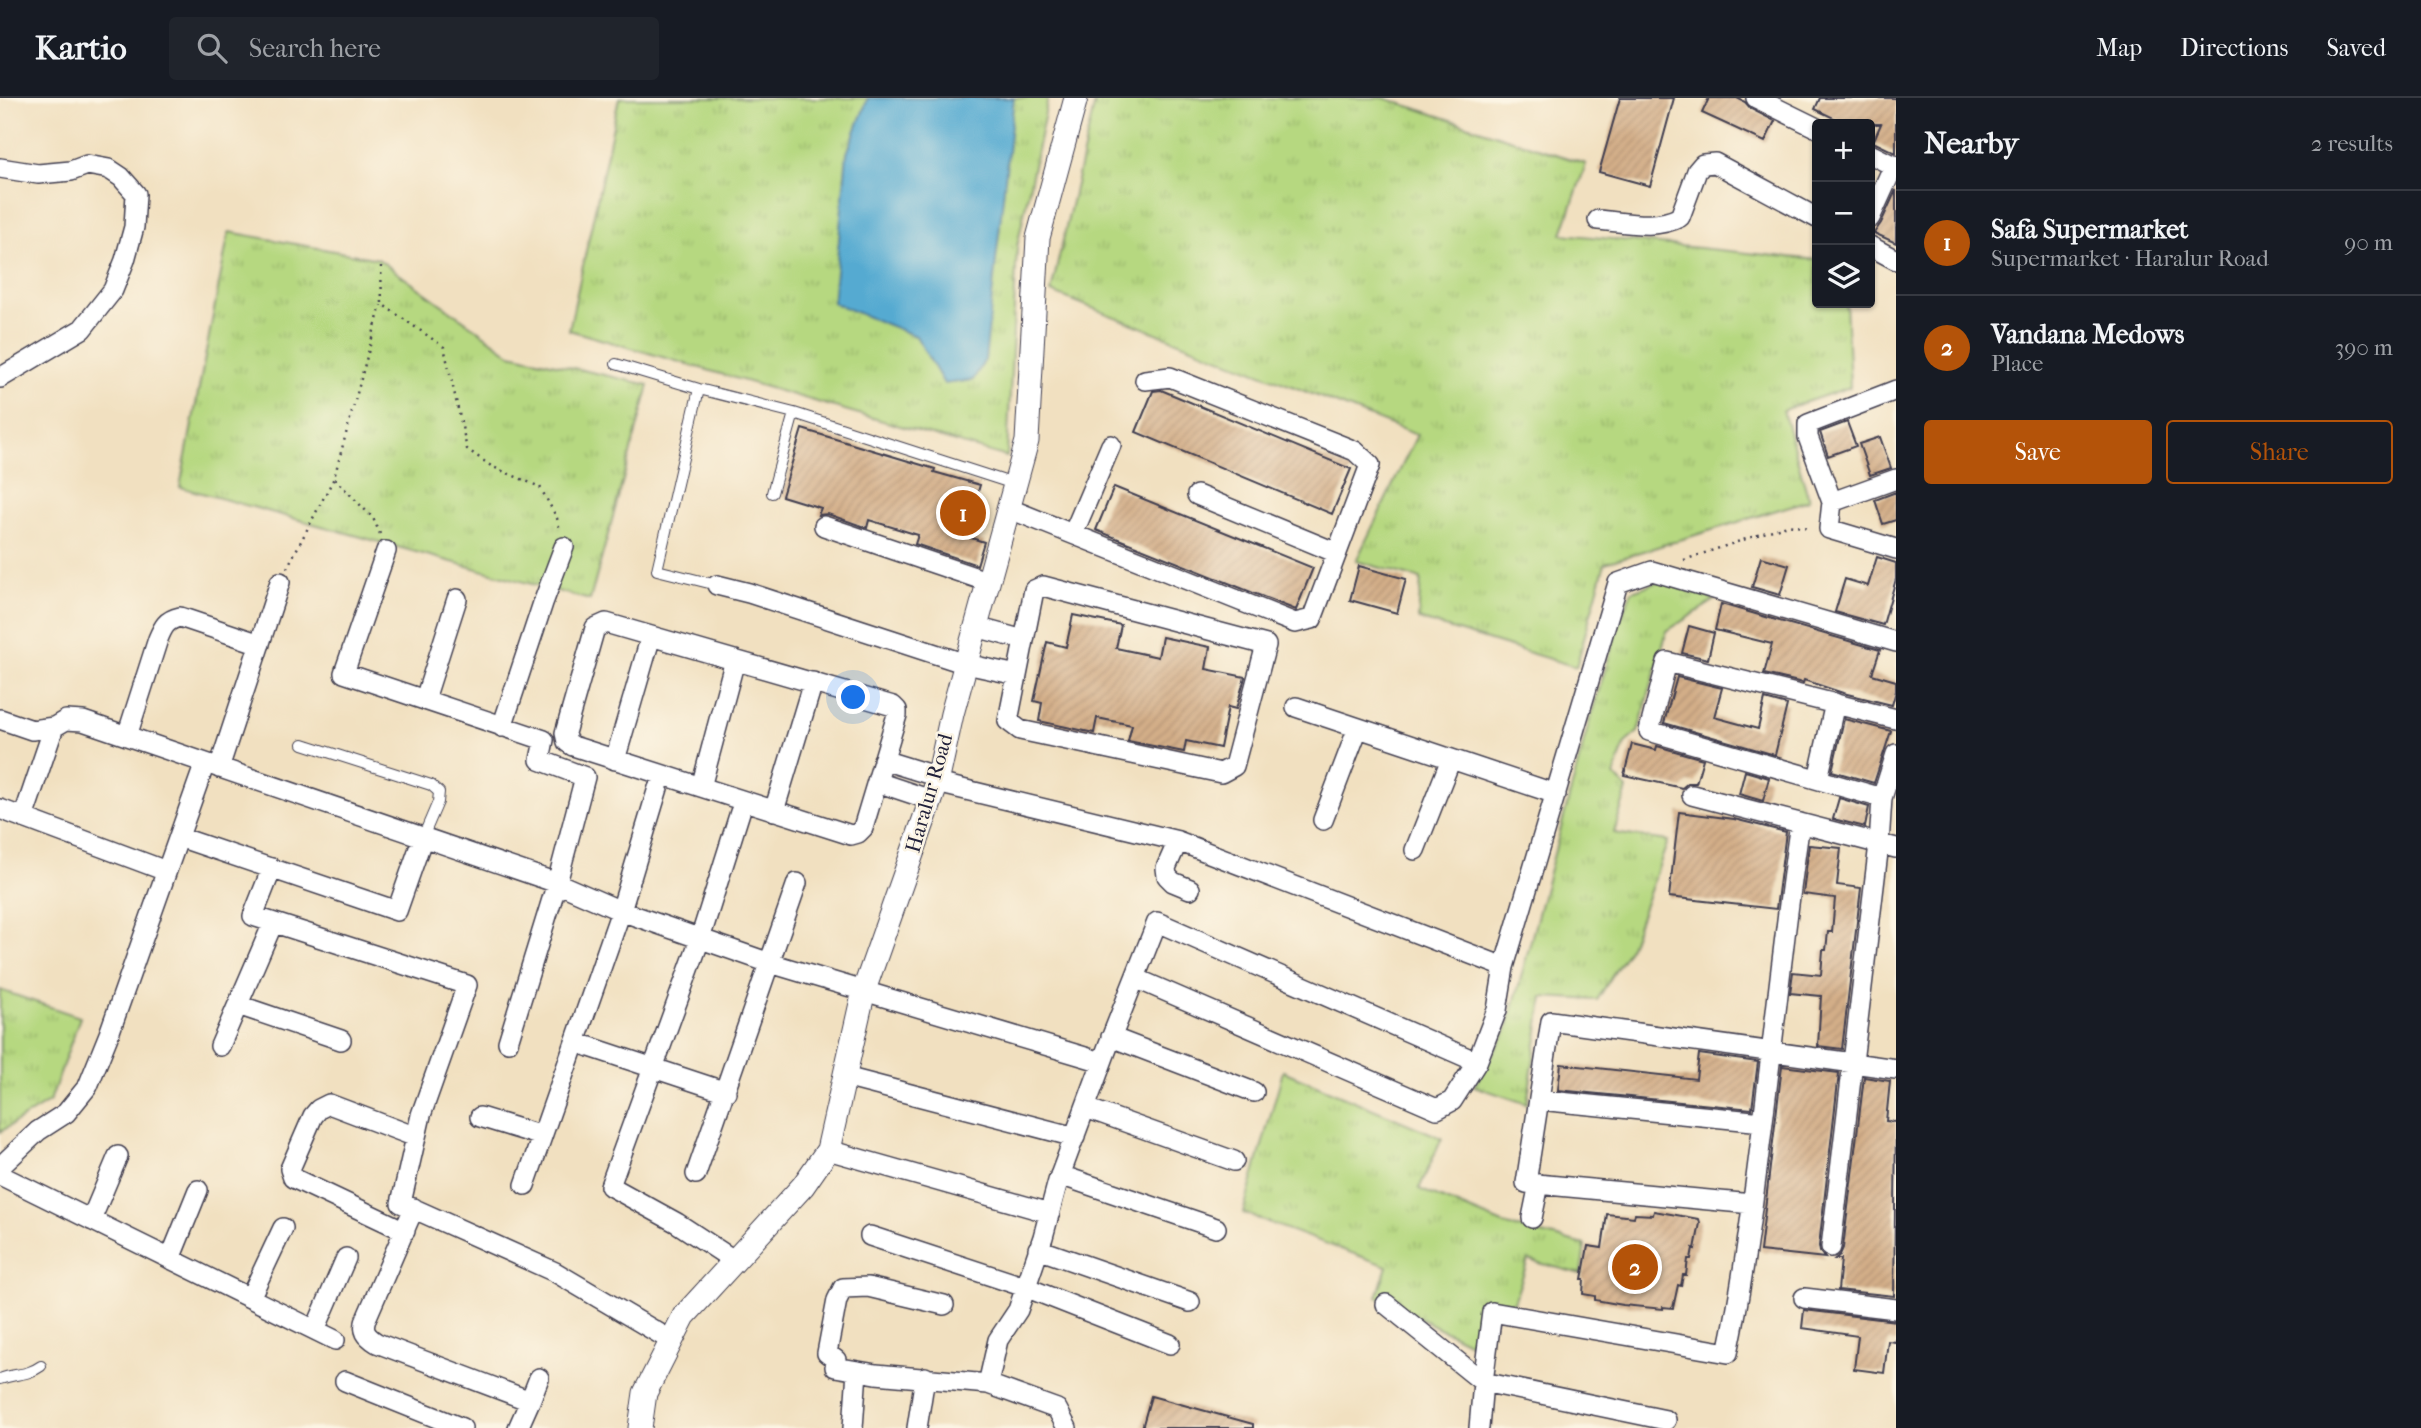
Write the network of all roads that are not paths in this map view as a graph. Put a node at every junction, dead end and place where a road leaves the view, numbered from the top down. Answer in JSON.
{"nodes":[{"id":1,"x":1076,"y":98,"type":"edge"},
{"id":2,"x":1756,"y":98,"type":"edge"},
{"id":3,"x":1812,"y":126,"type":"edge"},
{"id":4,"x":1875,"y":156,"type":"edge"},
{"id":5,"x":1895,"y":166,"type":"edge"},
{"id":6,"x":0,"y":168,"type":"edge"},
{"id":7,"x":1875,"y":208,"type":"edge"},
{"id":8,"x":1812,"y":215,"type":"edge"},
{"id":9,"x":1598,"y":220,"type":"dead end"},
{"id":10,"x":1875,"y":249,"type":"edge"},
{"id":11,"x":1896,"y":260,"type":"edge"},
{"id":12,"x":616,"y":364,"type":"dead end"},
{"id":13,"x":0,"y":379,"type":"edge"},
{"id":14,"x":1145,"y":380,"type":"dead end"},
{"id":15,"x":699,"y":389,"type":"junction"},
{"id":16,"x":1896,"y":390,"type":"edge"},
{"id":17,"x":794,"y":413,"type":"junction"},
{"id":18,"x":1111,"y":444,"type":"dead end"},
{"id":19,"x":1896,"y":479,"type":"edge"},
{"id":20,"x":1016,"y":484,"type":"junction"},
{"id":21,"x":772,"y":493,"type":"dead end"},
{"id":22,"x":1197,"y":495,"type":"dead end"},
{"id":23,"x":1832,"y":502,"type":"junction"},
{"id":24,"x":1010,"y":509,"type":"junction"},
{"id":25,"x":824,"y":526,"type":"dead end"},
{"id":26,"x":1073,"y":534,"type":"junction"},
{"id":27,"x":564,"y":547,"type":"road end"},
{"id":28,"x":1896,"y":550,"type":"edge"},
{"id":29,"x":386,"y":551,"type":"road end"},
{"id":30,"x":1337,"y":553,"type":"junction"},
{"id":31,"x":280,"y":582,"type":"road end"},
{"id":32,"x":989,"y":582,"type":"junction"},
{"id":33,"x":717,"y":585,"type":"joint"},
{"id":34,"x":457,"y":599,"type":"dead end"},
{"id":35,"x":976,"y":627,"type":"junction"},
{"id":36,"x":651,"y":636,"type":"junction"},
{"id":37,"x":1024,"y":640,"type":"junction"},
{"id":38,"x":1896,"y":642,"type":"edge"},
{"id":39,"x":260,"y":644,"type":"junction"},
{"id":40,"x":735,"y":660,"type":"junction"},
{"id":41,"x":966,"y":664,"type":"junction"},
{"id":42,"x":1017,"y":675,"type":"junction"},
{"id":43,"x":813,"y":682,"type":"junction"},
{"id":44,"x":425,"y":699,"type":"junction"},
{"id":45,"x":1835,"y":703,"type":"junction"},
{"id":46,"x":1296,"y":707,"type":"dead end"},
{"id":47,"x":0,"y":719,"type":"edge"},
{"id":48,"x":1896,"y":719,"type":"edge"},
{"id":49,"x":54,"y":727,"type":"junction"},
{"id":50,"x":502,"y":727,"type":"junction"},
{"id":51,"x":1358,"y":728,"type":"junction"},
{"id":52,"x":127,"y":736,"type":"junction"},
{"id":53,"x":303,"y":744,"type":"dead end"},
{"id":54,"x":1896,"y":754,"type":"edge"},
{"id":55,"x":1451,"y":759,"type":"junction"},
{"id":56,"x":615,"y":760,"type":"junction"},
{"id":57,"x":883,"y":760,"type":"junction"},
{"id":58,"x":212,"y":766,"type":"junction"},
{"id":59,"x":1818,"y":779,"type":"junction"},
{"id":60,"x":877,"y":782,"type":"junction"},
{"id":61,"x":701,"y":787,"type":"junction"},
{"id":62,"x":935,"y":787,"type":"junction"},
{"id":63,"x":658,"y":788,"type":"dead end"},
{"id":64,"x":1556,"y":794,"type":"junction"},
{"id":65,"x":1692,"y":795,"type":"dead end"},
{"id":66,"x":1882,"y":798,"type":"junction"},
{"id":67,"x":0,"y":809,"type":"edge"},
{"id":68,"x":774,"y":811,"type":"junction"},
{"id":69,"x":740,"y":812,"type":"dead end"},
{"id":70,"x":23,"y":817,"type":"junction"},
{"id":71,"x":1323,"y":820,"type":"dead end"},
{"id":72,"x":1800,"y":823,"type":"junction"},
{"id":73,"x":179,"y":837,"type":"junction"},
{"id":74,"x":423,"y":837,"type":"junction"},
{"id":75,"x":1178,"y":841,"type":"junction"},
{"id":76,"x":1888,"y":846,"type":"edge"},
{"id":77,"x":1415,"y":850,"type":"dead end"},
{"id":78,"x":272,"y":868,"type":"junction"},
{"id":79,"x":166,"y":872,"type":"junction"},
{"id":80,"x":557,"y":883,"type":"junction"},
{"id":81,"x":797,"y":883,"type":"dead end"},
{"id":82,"x":1190,"y":889,"type":"dead end"},
{"id":83,"x":621,"y":911,"type":"junction"},
{"id":84,"x":273,"y":923,"type":"junction"},
{"id":85,"x":700,"y":939,"type":"junction"},
{"id":86,"x":770,"y":963,"type":"junction"},
{"id":87,"x":1504,"y":967,"type":"junction"},
{"id":88,"x":1135,"y":978,"type":"junction"},
{"id":89,"x":864,"y":990,"type":"junction"},
{"id":90,"x":238,"y":1005,"type":"junction"},
{"id":91,"x":1111,"y":1037,"type":"junction"},
{"id":92,"x":341,"y":1040,"type":"dead end"},
{"id":93,"x":508,"y":1042,"type":"dead end"},
{"id":94,"x":575,"y":1042,"type":"junction"},
{"id":95,"x":220,"y":1046,"type":"dead end"},
{"id":96,"x":1772,"y":1052,"type":"junction"},
{"id":97,"x":1102,"y":1062,"type":"junction"},
{"id":98,"x":1477,"y":1062,"type":"junction"},
{"id":99,"x":1853,"y":1064,"type":"junction"},
{"id":100,"x":653,"y":1067,"type":"junction"},
{"id":101,"x":1896,"y":1069,"type":"edge"},
{"id":102,"x":845,"y":1077,"type":"junction"},
{"id":103,"x":726,"y":1092,"type":"junction"},
{"id":104,"x":1254,"y":1092,"type":"dead end"},
{"id":105,"x":1539,"y":1100,"type":"junction"},
{"id":106,"x":1086,"y":1108,"type":"junction"},
{"id":107,"x":480,"y":1117,"type":"dead end"},
{"id":108,"x":1763,"y":1122,"type":"junction"},
{"id":109,"x":542,"y":1136,"type":"junction"},
{"id":110,"x":416,"y":1137,"type":"junction"},
{"id":111,"x":1075,"y":1137,"type":"junction"},
{"id":112,"x":828,"y":1150,"type":"junction"},
{"id":113,"x":118,"y":1156,"type":"dead end"},
{"id":114,"x":1234,"y":1161,"type":"dead end"},
{"id":115,"x":0,"y":1167,"type":"edge"},
{"id":116,"x":696,"y":1174,"type":"dead end"},
{"id":117,"x":0,"y":1175,"type":"edge"},
{"id":118,"x":1060,"y":1175,"type":"junction"},
{"id":119,"x":1539,"y":1184,"type":"junction"},
{"id":120,"x":525,"y":1185,"type":"dead end"},
{"id":121,"x":198,"y":1190,"type":"dead end"},
{"id":122,"x":1752,"y":1204,"type":"junction"},
{"id":123,"x":414,"y":1208,"type":"junction"},
{"id":124,"x":1049,"y":1213,"type":"junction"},
{"id":125,"x":1532,"y":1218,"type":"dead end"},
{"id":126,"x":90,"y":1220,"type":"junction"},
{"id":127,"x":283,"y":1228,"type":"dead end"},
{"id":128,"x":1216,"y":1228,"type":"dead end"},
{"id":129,"x":405,"y":1231,"type":"junction"},
{"id":130,"x":870,"y":1236,"type":"dead end"},
{"id":131,"x":1831,"y":1247,"type":"dead end"},
{"id":132,"x":1038,"y":1250,"type":"junction"},
{"id":133,"x":346,"y":1258,"type":"dead end"},
{"id":134,"x":170,"y":1259,"type":"junction"},
{"id":135,"x":735,"y":1261,"type":"junction"},
{"id":136,"x":1025,"y":1287,"type":"junction"},
{"id":137,"x":250,"y":1298,"type":"junction"},
{"id":138,"x":1804,"y":1298,"type":"dead end"},
{"id":139,"x":1189,"y":1302,"type":"dead end"},
{"id":140,"x":1386,"y":1304,"type":"dead end"},
{"id":141,"x":944,"y":1305,"type":"dead end"},
{"id":142,"x":1896,"y":1309,"type":"edge"},
{"id":143,"x":315,"y":1330,"type":"junction"},
{"id":144,"x":335,"y":1340,"type":"dead end"},
{"id":145,"x":671,"y":1341,"type":"junction"},
{"id":146,"x":1170,"y":1344,"type":"dead end"},
{"id":147,"x":41,"y":1366,"type":"dead end"},
{"id":148,"x":858,"y":1371,"type":"junction"},
{"id":149,"x":925,"y":1377,"type":"junction"},
{"id":150,"x":539,"y":1378,"type":"dead end"},
{"id":151,"x":0,"y":1379,"type":"edge"},
{"id":152,"x":345,"y":1381,"type":"dead end"},
{"id":153,"x":1483,"y":1382,"type":"junction"},
{"id":154,"x":988,"y":1384,"type":"junction"},
{"id":155,"x":530,"y":1401,"type":"junction"},
{"id":156,"x":1666,"y":1420,"type":"dead end"},
{"id":157,"x":462,"y":1428,"type":"edge"},
{"id":158,"x":518,"y":1428,"type":"edge"},
{"id":159,"x":640,"y":1428,"type":"edge"},
{"id":160,"x":853,"y":1428,"type":"edge"},
{"id":161,"x":917,"y":1428,"type":"edge"},
{"id":162,"x":1067,"y":1428,"type":"edge"},
{"id":163,"x":1479,"y":1428,"type":"edge"}],
"edges":[{"from":1,"to":20,"type":"street","name":"Haralur Road"},
{"from":2,"to":3,"type":"street"},
{"from":4,"to":5,"type":"street"},
{"from":5,"to":7,"type":"street"},
{"from":6,"to":13,"type":"street"},
{"from":8,"to":9,"type":"street"},
{"from":10,"to":11,"type":"street"},
{"from":12,"to":15,"type":"lane"},
{"from":14,"to":30,"type":"street"},
{"from":15,"to":17,"type":"lane"},
{"from":15,"to":33,"type":"lane"},
{"from":16,"to":23,"type":"street"},
{"from":17,"to":20,"type":"lane"},
{"from":17,"to":21,"type":"lane"},
{"from":18,"to":26,"type":"street"},
{"from":19,"to":23,"type":"street"},
{"from":20,"to":24,"type":"street","name":"Haralur Road"},
{"from":22,"to":30,"type":"street"},
{"from":23,"to":28,"type":"street"},
{"from":24,"to":26,"type":"street"},
{"from":24,"to":32,"type":"street","name":"Haralur Road"},
{"from":25,"to":32,"type":"street"},
{"from":26,"to":30,"type":"street"},
{"from":27,"to":50,"type":"street"},
{"from":29,"to":44,"type":"street"},
{"from":31,"to":39,"type":"street"},
{"from":32,"to":35,"type":"street","name":"Haralur Road"},
{"from":33,"to":41,"type":"street"},
{"from":34,"to":44,"type":"street"},
{"from":35,"to":37,"type":"street"},
{"from":35,"to":41,"type":"street","name":"Haralur Road"},
{"from":36,"to":40,"type":"street"},
{"from":36,"to":56,"type":"street"},
{"from":36,"to":56,"type":"street"},
{"from":37,"to":42,"type":"street"},
{"from":37,"to":42,"type":"street"},
{"from":38,"to":64,"type":"street"},
{"from":39,"to":52,"type":"street"},
{"from":39,"to":58,"type":"street"},
{"from":40,"to":43,"type":"street"},
{"from":40,"to":61,"type":"street"},
{"from":41,"to":42,"type":"street"},
{"from":41,"to":62,"type":"street","name":"Haralur Road"},
{"from":43,"to":57,"type":"street"},
{"from":43,"to":68,"type":"street"},
{"from":44,"to":50,"type":"street"},
{"from":45,"to":48,"type":"street"},
{"from":45,"to":59,"type":"street"},
{"from":45,"to":59,"type":"street"},
{"from":46,"to":51,"type":"street"},
{"from":47,"to":49,"type":"street"},
{"from":49,"to":52,"type":"street"},
{"from":49,"to":70,"type":"street"},
{"from":50,"to":80,"type":"street"},
{"from":51,"to":55,"type":"street"},
{"from":51,"to":71,"type":"street"},
{"from":52,"to":58,"type":"street"},
{"from":53,"to":74,"type":"lane"},
{"from":54,"to":66,"type":"street"},
{"from":55,"to":64,"type":"street"},
{"from":55,"to":77,"type":"street"},
{"from":56,"to":61,"type":"street"},
{"from":57,"to":60,"type":"street"},
{"from":57,"to":62,"type":"street"},
{"from":58,"to":73,"type":"street"},
{"from":58,"to":74,"type":"street"},
{"from":59,"to":66,"type":"street"},
{"from":60,"to":62,"type":"street"},
{"from":60,"to":68,"type":"street"},
{"from":61,"to":68,"type":"street"},
{"from":62,"to":75,"type":"street"},
{"from":62,"to":89,"type":"street","name":"Haralur Road"},
{"from":63,"to":83,"type":"street"},
{"from":64,"to":87,"type":"street"},
{"from":65,"to":72,"type":"street"},
{"from":66,"to":76,"type":"street"},
{"from":67,"to":70,"type":"street"},
{"from":69,"to":85,"type":"street"},
{"from":70,"to":79,"type":"street"},
{"from":72,"to":76,"type":"street"},
{"from":72,"to":96,"type":"street"},
{"from":73,"to":78,"type":"street"},
{"from":73,"to":79,"type":"street"},
{"from":74,"to":78,"type":"street"},
{"from":74,"to":80,"type":"street"},
{"from":75,"to":82,"type":"street"},
{"from":75,"to":87,"type":"street"},
{"from":76,"to":99,"type":"street"},
{"from":78,"to":84,"type":"street"},
{"from":79,"to":115,"type":"street"},
{"from":80,"to":83,"type":"street"},
{"from":80,"to":93,"type":"street"},
{"from":81,"to":86,"type":"street"},
{"from":83,"to":85,"type":"street"},
{"from":83,"to":94,"type":"street"},
{"from":84,"to":90,"type":"street"},
{"from":84,"to":110,"type":"street"},
{"from":85,"to":86,"type":"street"},
{"from":85,"to":100,"type":"street"},
{"from":86,"to":89,"type":"street"},
{"from":86,"to":103,"type":"street"},
{"from":87,"to":98,"type":"street"},
{"from":88,"to":91,"type":"street"},
{"from":88,"to":98,"type":"street"},
{"from":88,"to":98,"type":"street"},
{"from":89,"to":97,"type":"street"},
{"from":89,"to":102,"type":"street","name":"Haralur Road"},
{"from":90,"to":92,"type":"street"},
{"from":90,"to":95,"type":"street"},
{"from":91,"to":97,"type":"street"},
{"from":91,"to":104,"type":"street"},
{"from":94,"to":100,"type":"street"},
{"from":94,"to":109,"type":"street"},
{"from":96,"to":99,"type":"street"},
{"from":96,"to":105,"type":"street"},
{"from":96,"to":108,"type":"street"},
{"from":97,"to":106,"type":"street"},
{"from":99,"to":101,"type":"street"},
{"from":99,"to":131,"type":"street"},
{"from":100,"to":103,"type":"street"},
{"from":100,"to":135,"type":"street"},
{"from":102,"to":111,"type":"street"},
{"from":102,"to":112,"type":"street","name":"Haralur Road"},
{"from":103,"to":116,"type":"street"},
{"from":105,"to":108,"type":"street"},
{"from":105,"to":119,"type":"street"},
{"from":106,"to":111,"type":"street"},
{"from":106,"to":114,"type":"street"},
{"from":107,"to":109,"type":"street"},
{"from":108,"to":122,"type":"street"},
{"from":109,"to":120,"type":"street"},
{"from":110,"to":123,"type":"street"},
{"from":110,"to":129,"type":"street"},
{"from":111,"to":118,"type":"street"},
{"from":112,"to":124,"type":"street"},
{"from":112,"to":135,"type":"street","name":"Haralur Road"},
{"from":113,"to":126,"type":"street"},
{"from":117,"to":126,"type":"street"},
{"from":118,"to":124,"type":"street"},
{"from":118,"to":128,"type":"street"},
{"from":119,"to":122,"type":"street"},
{"from":119,"to":125,"type":"street"},
{"from":121,"to":134,"type":"street"},
{"from":122,"to":153,"type":"street"},
{"from":123,"to":129,"type":"street"},
{"from":123,"to":145,"type":"street"},
{"from":124,"to":132,"type":"street"},
{"from":126,"to":134,"type":"street"},
{"from":127,"to":137,"type":"street"},
{"from":129,"to":155,"type":"street"},
{"from":130,"to":136,"type":"street"},
{"from":132,"to":136,"type":"street"},
{"from":132,"to":139,"type":"street"},
{"from":133,"to":143,"type":"street"},
{"from":134,"to":137,"type":"street"},
{"from":135,"to":145,"type":"street","name":"Haralur Road"},
{"from":136,"to":146,"type":"street"},
{"from":136,"to":154,"type":"street"},
{"from":137,"to":143,"type":"street"},
{"from":138,"to":142,"type":"street"},
{"from":140,"to":153,"type":"street"},
{"from":141,"to":148,"type":"street"},
{"from":143,"to":144,"type":"street"},
{"from":145,"to":159,"type":"street","name":"Haralur Road"},
{"from":147,"to":151,"type":"lane"},
{"from":148,"to":149,"type":"street"},
{"from":148,"to":160,"type":"street"},
{"from":149,"to":154,"type":"street"},
{"from":149,"to":161,"type":"street"},
{"from":150,"to":155,"type":"street"},
{"from":152,"to":157,"type":"street"},
{"from":153,"to":156,"type":"street"},
{"from":153,"to":163,"type":"street"},
{"from":154,"to":162,"type":"street"},
{"from":155,"to":158,"type":"street"}]}
